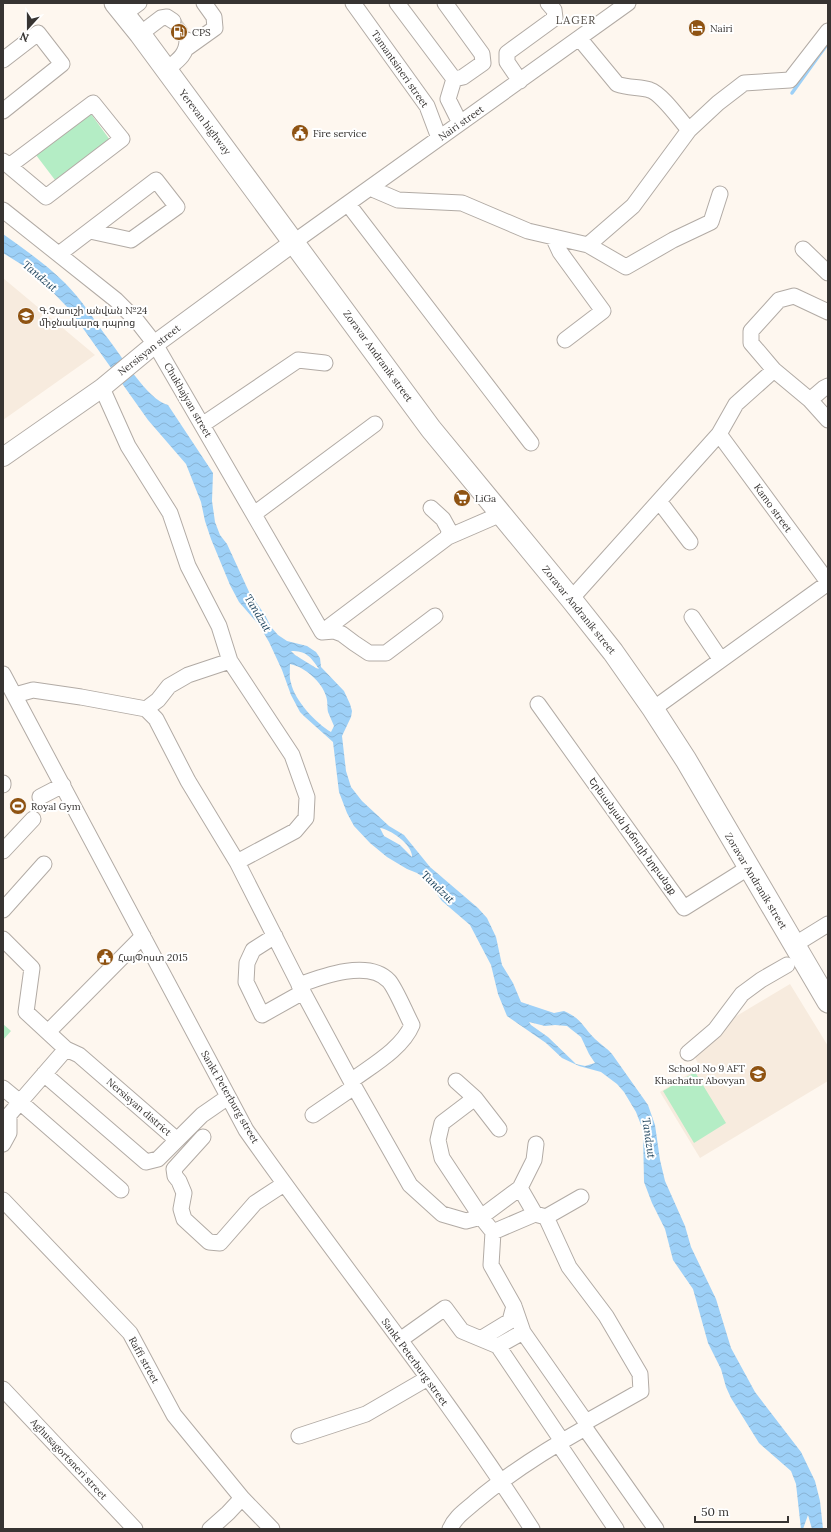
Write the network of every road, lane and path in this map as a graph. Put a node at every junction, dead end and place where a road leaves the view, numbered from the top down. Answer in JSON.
{"nodes":[{"id":1,"x":204,"y":3,"type":"edge"},
{"id":2,"x":353,"y":3,"type":"edge"},
{"id":3,"x":397,"y":3,"type":"edge"},
{"id":4,"x":445,"y":3,"type":"edge"},
{"id":5,"x":548,"y":3,"type":"edge"},
{"id":6,"x":626,"y":4,"type":"edge"},
{"id":7,"x":126,"y":7,"type":"edge"},
{"id":8,"x":173,"y":21,"type":"dead end"},
{"id":9,"x":828,"y":31,"type":"edge"},
{"id":10,"x":140,"y":34,"type":"junction"},
{"id":11,"x":579,"y":38,"type":"junction"},
{"id":12,"x":3,"y":60,"type":"edge"},
{"id":13,"x":166,"y":70,"type":"junction"},
{"id":14,"x":454,"y":79,"type":"junction"},
{"id":15,"x":520,"y":81,"type":"junction"},
{"id":16,"x":3,"y":111,"type":"edge"},
{"id":17,"x":460,"y":123,"type":"junction"},
{"id":18,"x":689,"y":130,"type":"junction"},
{"id":19,"x":439,"y":138,"type":"junction"},
{"id":20,"x":6,"y":163,"type":"edge"},
{"id":21,"x":370,"y":188,"type":"junction"},
{"id":22,"x":720,"y":194,"type":"dead end"},
{"id":23,"x":348,"y":204,"type":"junction"},
{"id":24,"x":3,"y":210,"type":"edge"},
{"id":25,"x":90,"y":231,"type":"junction"},
{"id":26,"x":553,"y":237,"type":"junction"},
{"id":27,"x":294,"y":242,"type":"junction"},
{"id":28,"x":588,"y":245,"type":"junction"},
{"id":29,"x":803,"y":249,"type":"dead end"},
{"id":30,"x":60,"y":254,"type":"junction"},
{"id":31,"x":828,"y":273,"type":"edge"},
{"id":32,"x":828,"y":312,"type":"edge"},
{"id":33,"x":565,"y":340,"type":"dead end"},
{"id":34,"x":155,"y":344,"type":"junction"},
{"id":35,"x":325,"y":363,"type":"dead end"},
{"id":36,"x":774,"y":370,"type":"junction"},
{"id":37,"x":828,"y":386,"type":"edge"},
{"id":38,"x":102,"y":388,"type":"junction"},
{"id":39,"x":810,"y":400,"type":"junction"},
{"id":40,"x":828,"y":420,"type":"edge"},
{"id":41,"x":375,"y":424,"type":"dead end"},
{"id":42,"x":202,"y":425,"type":"junction"},
{"id":43,"x":719,"y":434,"type":"junction"},
{"id":44,"x":531,"y":442,"type":"dead end"},
{"id":45,"x":3,"y":457,"type":"edge"},
{"id":46,"x":659,"y":501,"type":"junction"},
{"id":47,"x":431,"y":508,"type":"dead end"},
{"id":48,"x":254,"y":514,"type":"junction"},
{"id":49,"x":501,"y":514,"type":"junction"},
{"id":50,"x":448,"y":537,"type":"junction"},
{"id":51,"x":690,"y":542,"type":"dead end"},
{"id":52,"x":828,"y":582,"type":"edge"},
{"id":53,"x":571,"y":599,"type":"junction"},
{"id":54,"x":435,"y":616,"type":"dead end"},
{"id":55,"x":692,"y":617,"type":"dead end"},
{"id":56,"x":322,"y":632,"type":"junction"},
{"id":57,"x":722,"y":660,"type":"junction"},
{"id":58,"x":230,"y":661,"type":"junction"},
{"id":59,"x":3,"y":674,"type":"edge"},
{"id":60,"x":15,"y":695,"type":"junction"},
{"id":61,"x":538,"y":704,"type":"dead end"},
{"id":62,"x":146,"y":709,"type":"junction"},
{"id":63,"x":653,"y":709,"type":"junction"},
{"id":64,"x":63,"y":785,"type":"junction"},
{"id":65,"x":40,"y":797,"type":"dead end"},
{"id":66,"x":33,"y":819,"type":"dead end"},
{"id":67,"x":3,"y":851,"type":"edge"},
{"id":68,"x":237,"y":862,"type":"junction"},
{"id":69,"x":44,"y":864,"type":"dead end"},
{"id":70,"x":748,"y":868,"type":"junction"},
{"id":71,"x":3,"y":910,"type":"edge"},
{"id":72,"x":828,"y":924,"type":"edge"},
{"id":73,"x":143,"y":936,"type":"junction"},
{"id":74,"x":274,"y":936,"type":"junction"},
{"id":75,"x":3,"y":939,"type":"edge"},
{"id":76,"x":794,"y":945,"type":"junction"},
{"id":77,"x":788,"y":965,"type":"dead end"},
{"id":78,"x":301,"y":989,"type":"junction"},
{"id":79,"x":828,"y":1002,"type":"edge"},
{"id":80,"x":48,"y":1032,"type":"junction"},
{"id":81,"x":66,"y":1049,"type":"junction"},
{"id":82,"x":688,"y":1053,"type":"dead end"},
{"id":83,"x":44,"y":1074,"type":"junction"},
{"id":84,"x":456,"y":1081,"type":"dead end"},
{"id":85,"x":352,"y":1084,"type":"junction"},
{"id":86,"x":3,"y":1088,"type":"edge"},
{"id":87,"x":228,"y":1097,"type":"junction"},
{"id":88,"x":475,"y":1098,"type":"junction"},
{"id":89,"x":20,"y":1102,"type":"junction"},
{"id":90,"x":313,"y":1115,"type":"dead end"},
{"id":91,"x":6,"y":1116,"type":"edge"},
{"id":92,"x":499,"y":1129,"type":"dead end"},
{"id":93,"x":203,"y":1137,"type":"dead end"},
{"id":94,"x":177,"y":1140,"type":"junction"},
{"id":95,"x":3,"y":1144,"type":"edge"},
{"id":96,"x":536,"y":1144,"type":"dead end"},
{"id":97,"x":284,"y":1184,"type":"junction"},
{"id":98,"x":520,"y":1188,"type":"junction"},
{"id":99,"x":122,"y":1190,"type":"dead end"},
{"id":100,"x":581,"y":1197,"type":"dead end"},
{"id":101,"x":3,"y":1200,"type":"edge"},
{"id":102,"x":540,"y":1215,"type":"junction"},
{"id":103,"x":481,"y":1217,"type":"junction"},
{"id":104,"x":493,"y":1232,"type":"junction"},
{"id":105,"x":514,"y":1306,"type":"junction"},
{"id":106,"x":523,"y":1332,"type":"junction"},
{"id":107,"x":482,"y":1338,"type":"junction"},
{"id":108,"x":400,"y":1340,"type":"junction"},
{"id":109,"x":498,"y":1346,"type":"junction"},
{"id":110,"x":428,"y":1378,"type":"junction"},
{"id":111,"x":3,"y":1389,"type":"edge"},
{"id":112,"x":586,"y":1425,"type":"junction"},
{"id":113,"x":300,"y":1436,"type":"dead end"},
{"id":114,"x":560,"y":1442,"type":"junction"},
{"id":115,"x":501,"y":1481,"type":"junction"},
{"id":116,"x":242,"y":1498,"type":"junction"},
{"id":117,"x":135,"y":1529,"type":"edge"},
{"id":118,"x":210,"y":1529,"type":"edge"},
{"id":119,"x":272,"y":1529,"type":"edge"},
{"id":120,"x":450,"y":1529,"type":"edge"},
{"id":121,"x":532,"y":1529,"type":"edge"},
{"id":122,"x":616,"y":1529,"type":"edge"},
{"id":123,"x":656,"y":1529,"type":"edge"}],
"edges":[{"from":1,"to":13,"type":"street"},
{"from":2,"to":19,"type":"street","name":"Tamantsineri street"},
{"from":3,"to":14,"type":"street"},
{"from":4,"to":14,"type":"street"},
{"from":5,"to":15,"type":"street"},
{"from":6,"to":11,"type":"street","name":"Nairi street"},
{"from":7,"to":10,"type":"highway","name":"Yerevan highway"},
{"from":8,"to":10,"type":"street"},
{"from":9,"to":18,"type":"street"},
{"from":10,"to":13,"type":"highway","name":"Yerevan highway"},
{"from":11,"to":15,"type":"street","name":"Nairi street"},
{"from":11,"to":18,"type":"street"},
{"from":12,"to":16,"type":"street"},
{"from":13,"to":27,"type":"highway","name":"Yerevan highway"},
{"from":14,"to":17,"type":"street"},
{"from":15,"to":17,"type":"street","name":"Nairi street"},
{"from":17,"to":19,"type":"street","name":"Nairi street"},
{"from":18,"to":28,"type":"street"},
{"from":19,"to":21,"type":"street","name":"Nairi street"},
{"from":20,"to":20,"type":"street"},
{"from":21,"to":23,"type":"street","name":"Nairi street"},
{"from":21,"to":26,"type":"street"},
{"from":22,"to":28,"type":"street"},
{"from":23,"to":27,"type":"street","name":"Nairi street"},
{"from":23,"to":44,"type":"street"},
{"from":24,"to":30,"type":"street","name":"Chukhajyan street"},
{"from":25,"to":25,"type":"street"},
{"from":25,"to":30,"type":"street"},
{"from":26,"to":28,"type":"street"},
{"from":26,"to":33,"type":"street"},
{"from":27,"to":34,"type":"main road","name":"Nersisyan street"},
{"from":27,"to":49,"type":"highway","name":"Zoravar Andranik street"},
{"from":29,"to":31,"type":"street"},
{"from":30,"to":34,"type":"street","name":"Chukhajyan street"},
{"from":32,"to":36,"type":"street"},
{"from":34,"to":38,"type":"main road","name":"Nersisyan street"},
{"from":34,"to":42,"type":"street","name":"Chukhajyan street"},
{"from":35,"to":42,"type":"street"},
{"from":36,"to":39,"type":"street"},
{"from":36,"to":43,"type":"street"},
{"from":37,"to":39,"type":"street"},
{"from":38,"to":45,"type":"main road","name":"Nersisyan street"},
{"from":38,"to":58,"type":"street"},
{"from":39,"to":40,"type":"street"},
{"from":41,"to":48,"type":"street"},
{"from":42,"to":48,"type":"street","name":"Chukhajyan street"},
{"from":43,"to":46,"type":"street"},
{"from":43,"to":52,"type":"street","name":"Kamo street"},
{"from":46,"to":51,"type":"street"},
{"from":46,"to":53,"type":"street"},
{"from":47,"to":50,"type":"street"},
{"from":48,"to":56,"type":"street","name":"Chukhajyan street"},
{"from":49,"to":50,"type":"street"},
{"from":49,"to":53,"type":"highway","name":"Zoravar Andranik street"},
{"from":50,"to":56,"type":"street"},
{"from":52,"to":57,"type":"street"},
{"from":53,"to":63,"type":"highway","name":"Zoravar Andranik street"},
{"from":54,"to":56,"type":"street"},
{"from":55,"to":57,"type":"street"},
{"from":57,"to":63,"type":"street"},
{"from":58,"to":62,"type":"street"},
{"from":58,"to":68,"type":"street"},
{"from":59,"to":60,"type":"street","name":"Sankt Peterburg street"},
{"from":60,"to":62,"type":"street"},
{"from":60,"to":64,"type":"street","name":"Sankt Peterburg street"},
{"from":61,"to":70,"type":"street","name":"Երեւանյան խճուղի նրբանցք"},
{"from":62,"to":68,"type":"street"},
{"from":63,"to":70,"type":"highway","name":"Zoravar Andranik street"},
{"from":64,"to":65,"type":"street"},
{"from":64,"to":73,"type":"street","name":"Sankt Peterburg street"},
{"from":66,"to":67,"type":"street"},
{"from":68,"to":74,"type":"street"},
{"from":69,"to":71,"type":"street"},
{"from":70,"to":76,"type":"highway","name":"Zoravar Andranik street"},
{"from":72,"to":76,"type":"street"},
{"from":73,"to":80,"type":"street"},
{"from":73,"to":87,"type":"street","name":"Sankt Peterburg street"},
{"from":74,"to":78,"type":"street"},
{"from":74,"to":78,"type":"street"},
{"from":75,"to":80,"type":"street","name":"Nersisyan district"},
{"from":76,"to":79,"type":"highway","name":"Zoravar Andranik street"},
{"from":77,"to":82,"type":"street"},
{"from":78,"to":85,"type":"street"},
{"from":78,"to":85,"type":"street"},
{"from":80,"to":81,"type":"street","name":"Nersisyan district"},
{"from":81,"to":83,"type":"street"},
{"from":81,"to":94,"type":"street","name":"Nersisyan district"},
{"from":83,"to":89,"type":"street"},
{"from":83,"to":94,"type":"street"},
{"from":84,"to":88,"type":"street"},
{"from":85,"to":90,"type":"street"},
{"from":85,"to":103,"type":"street"},
{"from":86,"to":89,"type":"street"},
{"from":87,"to":94,"type":"street","name":"Nersisyan district"},
{"from":87,"to":97,"type":"street","name":"Sankt Peterburg street"},
{"from":88,"to":92,"type":"street"},
{"from":88,"to":103,"type":"street"},
{"from":89,"to":91,"type":"street"},
{"from":89,"to":99,"type":"street"},
{"from":91,"to":95,"type":"street"},
{"from":93,"to":97,"type":"street"},
{"from":96,"to":98,"type":"street"},
{"from":97,"to":108,"type":"street","name":"Sankt Peterburg street"},
{"from":98,"to":102,"type":"street"},
{"from":98,"to":103,"type":"street"},
{"from":100,"to":102,"type":"street"},
{"from":101,"to":116,"type":"street","name":"Raffi street"},
{"from":102,"to":104,"type":"street"},
{"from":102,"to":112,"type":"street"},
{"from":103,"to":104,"type":"street"},
{"from":104,"to":105,"type":"street"},
{"from":105,"to":106,"type":"street"},
{"from":105,"to":107,"type":"street"},
{"from":106,"to":109,"type":"street"},
{"from":106,"to":112,"type":"street"},
{"from":107,"to":108,"type":"street"},
{"from":107,"to":109,"type":"street"},
{"from":108,"to":110,"type":"street","name":"Sankt Peterburg street"},
{"from":109,"to":114,"type":"street"},
{"from":110,"to":113,"type":"street"},
{"from":110,"to":115,"type":"street","name":"Sankt Peterburg street"},
{"from":111,"to":117,"type":"street","name":"Aghusagortsneri street"},
{"from":112,"to":114,"type":"street"},
{"from":112,"to":123,"type":"street"},
{"from":114,"to":115,"type":"street"},
{"from":114,"to":122,"type":"street"},
{"from":115,"to":120,"type":"street"},
{"from":115,"to":121,"type":"street","name":"Sankt Peterburg street"},
{"from":116,"to":118,"type":"street"},
{"from":116,"to":119,"type":"street","name":"Raffi street"}]}
